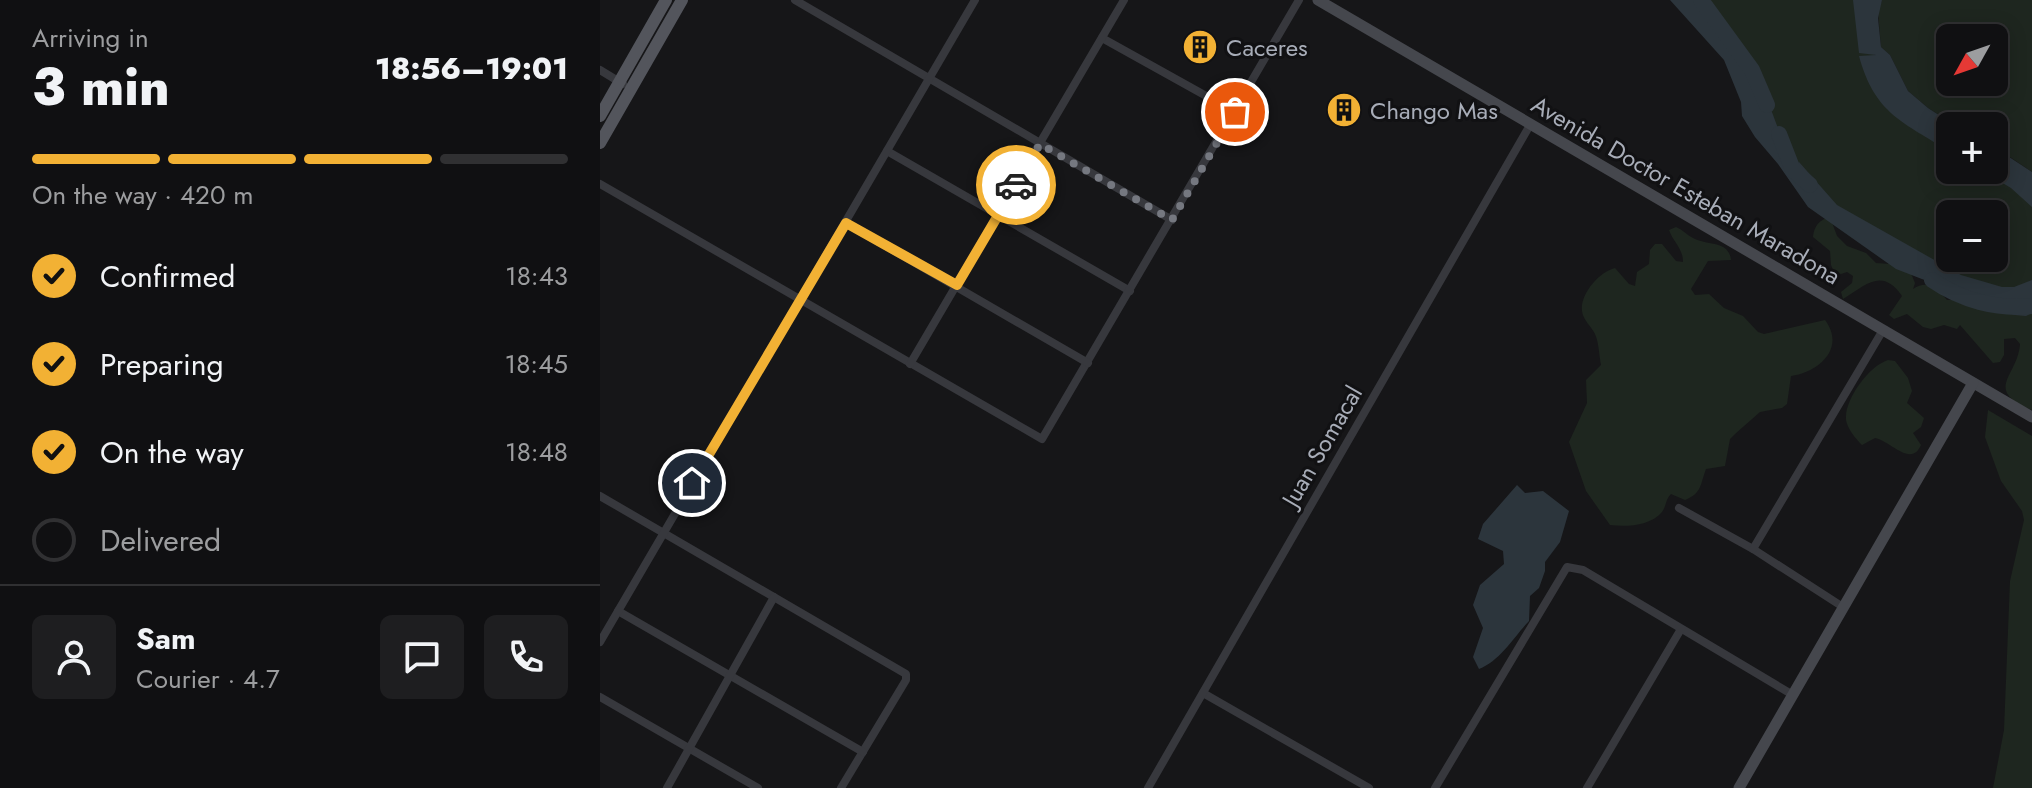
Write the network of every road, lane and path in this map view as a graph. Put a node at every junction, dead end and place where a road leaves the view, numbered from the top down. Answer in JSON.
{"nodes":[{"id":1,"x":666,"y":0,"type":"edge"},
{"id":2,"x":682,"y":0,"type":"edge"},
{"id":3,"x":795,"y":0,"type":"edge"},
{"id":4,"x":975,"y":0,"type":"edge"},
{"id":5,"x":1124,"y":0,"type":"edge"},
{"id":6,"x":1299,"y":0,"type":"edge"},
{"id":7,"x":1318,"y":0,"type":"edge"},
{"id":8,"x":1102,"y":38,"type":"junction"},
{"id":9,"x":600,"y":70,"type":"edge"},
{"id":10,"x":929,"y":79,"type":"junction"},
{"id":11,"x":626,"y":85,"type":"junction"},
{"id":12,"x":1235,"y":112,"type":"junction"},
{"id":13,"x":600,"y":116,"type":"edge"},
{"id":14,"x":1530,"y":125,"type":"junction"},
{"id":15,"x":600,"y":143,"type":"edge"},
{"id":16,"x":1040,"y":144,"type":"junction"},
{"id":17,"x":887,"y":151,"type":"junction"},
{"id":18,"x":600,"y":184,"type":"edge"},
{"id":19,"x":999,"y":213,"type":"junction"},
{"id":20,"x":1172,"y":220,"type":"junction"},
{"id":21,"x":846,"y":223,"type":"junction"},
{"id":22,"x":957,"y":285,"type":"junction"},
{"id":23,"x":1130,"y":291,"type":"junction"},
{"id":24,"x":799,"y":299,"type":"junction"},
{"id":25,"x":1883,"y":330,"type":"junction"},
{"id":26,"x":1088,"y":363,"type":"junction"},
{"id":27,"x":910,"y":364,"type":"junction"},
{"id":28,"x":1973,"y":383,"type":"junction"},
{"id":29,"x":2032,"y":417,"type":"edge"},
{"id":30,"x":601,"y":499,"type":"edge"},
{"id":31,"x":1679,"y":508,"type":"dead end"},
{"id":32,"x":663,"y":532,"type":"junction"},
{"id":33,"x":1753,"y":549,"type":"junction"},
{"id":34,"x":774,"y":597,"type":"junction"},
{"id":35,"x":1843,"y":607,"type":"junction"},
{"id":36,"x":618,"y":611,"type":"junction"},
{"id":37,"x":1681,"y":629,"type":"junction"},
{"id":38,"x":600,"y":642,"type":"edge"},
{"id":39,"x":732,"y":676,"type":"junction"},
{"id":40,"x":1203,"y":693,"type":"junction"},
{"id":41,"x":1793,"y":695,"type":"junction"},
{"id":42,"x":600,"y":697,"type":"edge"},
{"id":43,"x":691,"y":749,"type":"junction"},
{"id":44,"x":863,"y":752,"type":"junction"},
{"id":45,"x":667,"y":788,"type":"edge"},
{"id":46,"x":758,"y":788,"type":"edge"},
{"id":47,"x":841,"y":788,"type":"edge"},
{"id":48,"x":1148,"y":788,"type":"edge"},
{"id":49,"x":1369,"y":788,"type":"edge"},
{"id":50,"x":1435,"y":788,"type":"edge"},
{"id":51,"x":1587,"y":788,"type":"edge"},
{"id":52,"x":1739,"y":788,"type":"edge"}],
"edges":[{"from":1,"to":11,"type":"main road"},
{"from":2,"to":11,"type":"main road"},
{"from":3,"to":10,"type":"street"},
{"from":4,"to":10,"type":"street"},
{"from":5,"to":8,"type":"street"},
{"from":6,"to":12,"type":"street"},
{"from":7,"to":14,"type":"main road","name":"Avenida Doctor Esteban Maradona"},
{"from":8,"to":12,"type":"street"},
{"from":8,"to":16,"type":"street"},
{"from":9,"to":11,"type":"street"},
{"from":10,"to":16,"type":"street"},
{"from":10,"to":17,"type":"street"},
{"from":11,"to":13,"type":"main road"},
{"from":11,"to":15,"type":"main road"},
{"from":12,"to":20,"type":"street"},
{"from":14,"to":25,"type":"main road","name":"Avenida Doctor Esteban Maradona"},
{"from":14,"to":40,"type":"street","name":"Juan Somacal"},
{"from":16,"to":19,"type":"street"},
{"from":16,"to":20,"type":"street"},
{"from":17,"to":19,"type":"street"},
{"from":17,"to":21,"type":"street"},
{"from":18,"to":24,"type":"street"},
{"from":19,"to":22,"type":"street"},
{"from":19,"to":23,"type":"street"},
{"from":20,"to":23,"type":"street"},
{"from":21,"to":22,"type":"street"},
{"from":21,"to":24,"type":"street"},
{"from":22,"to":26,"type":"street"},
{"from":22,"to":27,"type":"street"},
{"from":23,"to":26,"type":"street"},
{"from":24,"to":27,"type":"street"},
{"from":24,"to":32,"type":"street"},
{"from":25,"to":28,"type":"main road","name":"Avenida Doctor Esteban Maradona"},
{"from":25,"to":33,"type":"street"},
{"from":26,"to":27,"type":"street"},
{"from":28,"to":29,"type":"main road","name":"Avenida Doctor Esteban Maradona"},
{"from":28,"to":35,"type":"main road"},
{"from":30,"to":32,"type":"street"},
{"from":31,"to":33,"type":"street"},
{"from":32,"to":34,"type":"street"},
{"from":32,"to":36,"type":"street"},
{"from":33,"to":35,"type":"street"},
{"from":34,"to":39,"type":"street"},
{"from":34,"to":44,"type":"street"},
{"from":35,"to":41,"type":"main road"},
{"from":36,"to":38,"type":"street"},
{"from":36,"to":39,"type":"street"},
{"from":37,"to":41,"type":"street"},
{"from":37,"to":50,"type":"street"},
{"from":37,"to":51,"type":"street"},
{"from":39,"to":43,"type":"street"},
{"from":39,"to":44,"type":"street"},
{"from":40,"to":48,"type":"street","name":"Juan Somacal"},
{"from":40,"to":49,"type":"street"},
{"from":41,"to":52,"type":"main road"},
{"from":42,"to":43,"type":"street"},
{"from":43,"to":45,"type":"street"},
{"from":43,"to":46,"type":"street"},
{"from":44,"to":47,"type":"street"}]}
